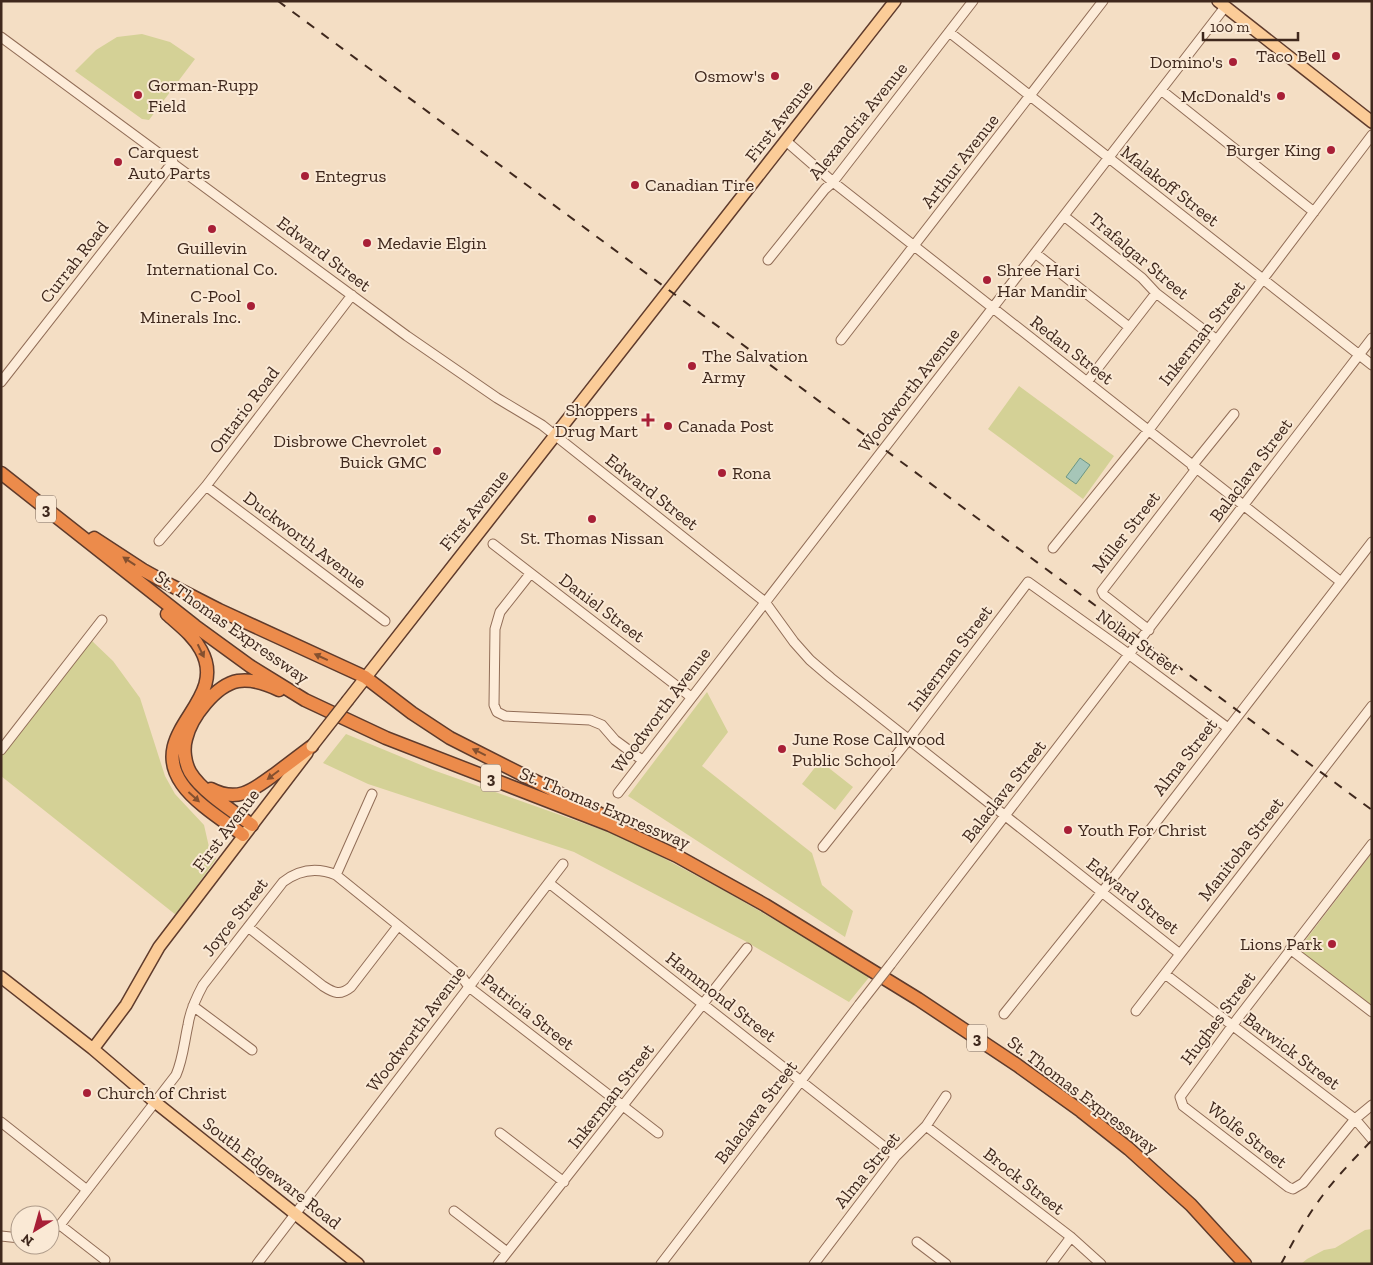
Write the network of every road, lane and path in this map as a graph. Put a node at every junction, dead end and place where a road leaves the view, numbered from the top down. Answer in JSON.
{"nodes":[{"id":1,"x":895,"y":1,"type":"edge"},
{"id":2,"x":973,"y":1,"type":"edge"},
{"id":3,"x":1103,"y":1,"type":"edge"},
{"id":4,"x":1222,"y":4,"type":"edge"},
{"id":5,"x":949,"y":32,"type":"junction"},
{"id":6,"x":1,"y":36,"type":"edge"},
{"id":7,"x":1161,"y":90,"type":"junction"},
{"id":8,"x":1030,"y":96,"type":"junction"},
{"id":9,"x":1372,"y":122,"type":"edge"},
{"id":10,"x":1372,"y":135,"type":"edge"},
{"id":11,"x":786,"y":141,"type":"junction"},
{"id":12,"x":1108,"y":158,"type":"junction"},
{"id":13,"x":173,"y":162,"type":"junction"},
{"id":14,"x":833,"y":182,"type":"junction"},
{"id":15,"x":1314,"y":212,"type":"junction"},
{"id":16,"x":1064,"y":216,"type":"junction"},
{"id":17,"x":914,"y":246,"type":"junction"},
{"id":18,"x":1035,"y":253,"type":"junction"},
{"id":19,"x":768,"y":260,"type":"dead end"},
{"id":20,"x":1263,"y":280,"type":"junction"},
{"id":21,"x":1156,"y":293,"type":"junction"},
{"id":22,"x":352,"y":295,"type":"junction"},
{"id":23,"x":992,"y":308,"type":"junction"},
{"id":24,"x":1129,"y":327,"type":"junction"},
{"id":25,"x":1372,"y":338,"type":"edge"},
{"id":26,"x":842,"y":340,"type":"dead end"},
{"id":27,"x":1217,"y":340,"type":"junction"},
{"id":28,"x":1359,"y":355,"type":"junction"},
{"id":29,"x":1372,"y":365,"type":"edge"},
{"id":30,"x":1,"y":382,"type":"edge"},
{"id":31,"x":1086,"y":382,"type":"junction"},
{"id":32,"x":1234,"y":414,"type":"dead end"},
{"id":33,"x":1148,"y":431,"type":"junction"},
{"id":34,"x":555,"y":436,"type":"junction"},
{"id":35,"x":1194,"y":468,"type":"junction"},
{"id":36,"x":1,"y":472,"type":"edge"},
{"id":37,"x":206,"y":486,"type":"junction"},
{"id":38,"x":1243,"y":507,"type":"junction"},
{"id":39,"x":159,"y":541,"type":"dead end"},
{"id":40,"x":1372,"y":542,"type":"edge"},
{"id":41,"x":493,"y":544,"type":"dead end"},
{"id":42,"x":92,"y":545,"type":"junction"},
{"id":43,"x":1053,"y":548,"type":"dead end"},
{"id":44,"x":530,"y":574,"type":"junction"},
{"id":45,"x":1028,"y":582,"type":"joint"},
{"id":46,"x":1341,"y":582,"type":"junction"},
{"id":47,"x":765,"y":602,"type":"junction"},
{"id":48,"x":102,"y":620,"type":"dead end"},
{"id":49,"x":386,"y":621,"type":"dead end"},
{"id":50,"x":1149,"y":630,"type":"junction"},
{"id":51,"x":1130,"y":655,"type":"junction"},
{"id":52,"x":365,"y":677,"type":"junction"},
{"id":53,"x":691,"y":697,"type":"junction"},
{"id":54,"x":305,"y":700,"type":"junction"},
{"id":55,"x":1372,"y":706,"type":"edge"},
{"id":56,"x":1228,"y":728,"type":"junction"},
{"id":57,"x":909,"y":739,"type":"junction"},
{"id":58,"x":312,"y":746,"type":"junction"},
{"id":59,"x":1,"y":750,"type":"edge"},
{"id":60,"x":642,"y":760,"type":"junction"},
{"id":61,"x":194,"y":777,"type":"junction"},
{"id":62,"x":618,"y":793,"type":"dead end"},
{"id":63,"x":372,"y":794,"type":"dead end"},
{"id":64,"x":1006,"y":815,"type":"junction"},
{"id":65,"x":252,"y":824,"type":"junction"},
{"id":66,"x":243,"y":835,"type":"junction"},
{"id":67,"x":1372,"y":844,"type":"edge"},
{"id":68,"x":823,"y":847,"type":"dead end"},
{"id":69,"x":677,"y":856,"type":"junction"},
{"id":70,"x":563,"y":864,"type":"dead end"},
{"id":71,"x":336,"y":875,"type":"junction"},
{"id":72,"x":549,"y":883,"type":"junction"},
{"id":73,"x":1102,"y":892,"type":"junction"},
{"id":74,"x":398,"y":926,"type":"junction"},
{"id":75,"x":248,"y":927,"type":"junction"},
{"id":76,"x":747,"y":948,"type":"dead end"},
{"id":77,"x":1290,"y":950,"type":"junction"},
{"id":78,"x":1180,"y":954,"type":"junction"},
{"id":79,"x":1165,"y":974,"type":"junction"},
{"id":80,"x":1,"y":977,"type":"edge"},
{"id":81,"x":469,"y":987,"type":"junction"},
{"id":82,"x":704,"y":1004,"type":"junction"},
{"id":83,"x":193,"y":1006,"type":"junction"},
{"id":84,"x":1136,"y":1011,"type":"dead end"},
{"id":85,"x":1372,"y":1012,"type":"edge"},
{"id":86,"x":1004,"y":1014,"type":"dead end"},
{"id":87,"x":1232,"y":1026,"type":"junction"},
{"id":88,"x":93,"y":1049,"type":"junction"},
{"id":89,"x":252,"y":1050,"type":"dead end"},
{"id":90,"x":800,"y":1081,"type":"junction"},
{"id":91,"x":1182,"y":1093,"type":"joint"},
{"id":92,"x":946,"y":1096,"type":"dead end"},
{"id":93,"x":155,"y":1102,"type":"junction"},
{"id":94,"x":1372,"y":1105,"type":"edge"},
{"id":95,"x":624,"y":1107,"type":"junction"},
{"id":96,"x":1354,"y":1119,"type":"junction"},
{"id":97,"x":1,"y":1122,"type":"edge"},
{"id":98,"x":926,"y":1126,"type":"junction"},
{"id":99,"x":500,"y":1133,"type":"dead end"},
{"id":100,"x":658,"y":1134,"type":"dead end"},
{"id":101,"x":1370,"y":1138,"type":"edge"},
{"id":102,"x":896,"y":1156,"type":"junction"},
{"id":103,"x":564,"y":1182,"type":"junction"},
{"id":104,"x":87,"y":1190,"type":"junction"},
{"id":105,"x":454,"y":1211,"type":"dead end"},
{"id":106,"x":295,"y":1213,"type":"junction"},
{"id":107,"x":60,"y":1225,"type":"joint"},
{"id":108,"x":1071,"y":1237,"type":"junction"},
{"id":109,"x":917,"y":1242,"type":"dead end"},
{"id":110,"x":507,"y":1252,"type":"junction"},
{"id":111,"x":106,"y":1259,"type":"edge"},
{"id":112,"x":256,"y":1264,"type":"edge"},
{"id":113,"x":358,"y":1264,"type":"edge"},
{"id":114,"x":498,"y":1264,"type":"edge"},
{"id":115,"x":661,"y":1264,"type":"edge"},
{"id":116,"x":814,"y":1264,"type":"edge"},
{"id":117,"x":946,"y":1264,"type":"edge"},
{"id":118,"x":1051,"y":1264,"type":"edge"},
{"id":119,"x":1101,"y":1264,"type":"edge"},
{"id":120,"x":1245,"y":1264,"type":"edge"}],
"edges":[{"from":1,"to":11,"type":"main road","name":"First Avenue"},
{"from":2,"to":5,"type":"street","name":"Alexandria Avenue"},
{"from":3,"to":8,"type":"street","name":"Arthur Avenue"},
{"from":4,"to":7,"type":"street","name":"Woodworth Avenue"},
{"from":4,"to":9,"type":"main road"},
{"from":5,"to":8,"type":"street","name":"Malakoff Street"},
{"from":5,"to":14,"type":"street","name":"Alexandria Avenue"},
{"from":6,"to":13,"type":"street","name":"Edward Street"},
{"from":7,"to":12,"type":"street","name":"Woodworth Avenue"},
{"from":7,"to":15,"type":"street"},
{"from":8,"to":12,"type":"street","name":"Malakoff Street"},
{"from":8,"to":17,"type":"street","name":"Arthur Avenue"},
{"from":10,"to":15,"type":"street","name":"Inkerman Street"},
{"from":11,"to":14,"type":"street","name":"Redan Street"},
{"from":11,"to":34,"type":"main road","name":"First Avenue"},
{"from":12,"to":16,"type":"street","name":"Woodworth Avenue"},
{"from":12,"to":20,"type":"street","name":"Malakoff Street"},
{"from":13,"to":22,"type":"street","name":"Edward Street"},
{"from":13,"to":30,"type":"street","name":"Currah Road"},
{"from":14,"to":17,"type":"street","name":"Redan Street"},
{"from":14,"to":19,"type":"street","name":"Alexandria Avenue"},
{"from":15,"to":20,"type":"street","name":"Inkerman Street"},
{"from":16,"to":18,"type":"street","name":"Woodworth Avenue"},
{"from":16,"to":21,"type":"street","name":"Trafalgar Street"},
{"from":17,"to":23,"type":"street","name":"Redan Street"},
{"from":17,"to":26,"type":"street","name":"Arthur Avenue"},
{"from":18,"to":23,"type":"street","name":"Woodworth Avenue"},
{"from":18,"to":24,"type":"street"},
{"from":20,"to":27,"type":"street","name":"Inkerman Street"},
{"from":20,"to":28,"type":"street","name":"Malakoff Street"},
{"from":21,"to":24,"type":"street"},
{"from":21,"to":27,"type":"street","name":"Trafalgar Street"},
{"from":22,"to":34,"type":"street","name":"Edward Street"},
{"from":22,"to":37,"type":"street","name":"Ontario Road"},
{"from":23,"to":31,"type":"street","name":"Redan Street"},
{"from":23,"to":47,"type":"street","name":"Woodworth Avenue"},
{"from":24,"to":31,"type":"street"},
{"from":25,"to":28,"type":"street","name":"Balaclava Street"},
{"from":27,"to":33,"type":"street","name":"Inkerman Street"},
{"from":28,"to":29,"type":"street","name":"Malakoff Street"},
{"from":28,"to":38,"type":"street","name":"Balaclava Street"},
{"from":31,"to":33,"type":"street","name":"Redan Street"},
{"from":32,"to":35,"type":"street"},
{"from":33,"to":35,"type":"street","name":"Redan Street"},
{"from":33,"to":43,"type":"street","name":"Inkerman Street"},
{"from":34,"to":47,"type":"street","name":"Edward Street"},
{"from":34,"to":52,"type":"main road","name":"First Avenue"},
{"from":35,"to":38,"type":"street","name":"Redan Street"},
{"from":35,"to":50,"type":"street","name":"Miller Street"},
{"from":36,"to":42,"type":"highway","name":"St. Thomas Expressway","number":"3"},
{"from":52,"to":36,"type":"highway","one_way":true},
{"from":37,"to":39,"type":"street","name":"Ontario Road"},
{"from":37,"to":49,"type":"street","name":"Duckworth Avenue"},
{"from":38,"to":46,"type":"street","name":"Redan Street"},
{"from":38,"to":50,"type":"street","name":"Balaclava Street"},
{"from":40,"to":46,"type":"street","name":"Alma Street"},
{"from":41,"to":44,"type":"street","name":"Daniel Street"},
{"from":42,"to":54,"type":"highway","name":"St. Thomas Expressway","number":"3"},
{"from":42,"to":66,"type":"highway","one_way":true},
{"from":44,"to":53,"type":"street","name":"Daniel Street"},
{"from":44,"to":60,"type":"street"},
{"from":45,"to":51,"type":"street","name":"Nolan Street"},
{"from":45,"to":57,"type":"street","name":"Inkerman Street"},
{"from":46,"to":56,"type":"street","name":"Alma Street"},
{"from":47,"to":53,"type":"street","name":"Woodworth Avenue"},
{"from":47,"to":57,"type":"street","name":"Edward Street"},
{"from":48,"to":59,"type":"street"},
{"from":50,"to":51,"type":"street","name":"Balaclava Street"},
{"from":51,"to":56,"type":"street","name":"Nolan Street"},
{"from":51,"to":64,"type":"street","name":"Balaclava Street"},
{"from":52,"to":58,"type":"main road","name":"First Avenue","bridge":true},
{"from":69,"to":52,"type":"highway","one_way":true},
{"from":53,"to":60,"type":"street","name":"Woodworth Avenue"},
{"from":54,"to":61,"type":"highway"},
{"from":54,"to":69,"type":"highway","name":"St. Thomas Expressway","number":"3"},
{"from":55,"to":78,"type":"street","name":"Manitoba Street"},
{"from":56,"to":73,"type":"street","name":"Alma Street"},
{"from":57,"to":64,"type":"street","name":"Edward Street"},
{"from":57,"to":68,"type":"street","name":"Inkerman Street"},
{"from":58,"to":61,"type":"highway","one_way":true},
{"from":58,"to":65,"type":"main road","name":"First Avenue"},
{"from":60,"to":62,"type":"street","name":"Woodworth Avenue"},
{"from":61,"to":65,"type":"highway"},
{"from":63,"to":71,"type":"street"},
{"from":64,"to":73,"type":"street","name":"Edward Street"},
{"from":64,"to":90,"type":"street","name":"Balaclava Street","bridge":true},
{"from":65,"to":66,"type":"main road","name":"First Avenue"},
{"from":66,"to":88,"type":"main road","name":"First Avenue"},
{"from":67,"to":77,"type":"street","name":"Hughes Street"},
{"from":69,"to":120,"type":"highway","name":"St. Thomas Expressway","number":"3"},
{"from":70,"to":72,"type":"street","name":"Woodworth Avenue"},
{"from":71,"to":74,"type":"street","name":"Patricia Street"},
{"from":71,"to":75,"type":"street","name":"Joyce Street"},
{"from":72,"to":81,"type":"street","name":"Woodworth Avenue"},
{"from":72,"to":82,"type":"street","name":"Hammond Street"},
{"from":73,"to":78,"type":"street","name":"Edward Street"},
{"from":73,"to":86,"type":"street","name":"Alma Street"},
{"from":74,"to":75,"type":"street"},
{"from":74,"to":81,"type":"street","name":"Patricia Street"},
{"from":75,"to":83,"type":"street","name":"Joyce Street"},
{"from":76,"to":82,"type":"street","name":"Inkerman Street"},
{"from":77,"to":85,"type":"street"},
{"from":77,"to":87,"type":"street","name":"Hughes Street"},
{"from":78,"to":79,"type":"street","name":"Manitoba Street"},
{"from":79,"to":84,"type":"street","name":"Manitoba Street"},
{"from":79,"to":87,"type":"street","name":"Barwick Street"},
{"from":80,"to":88,"type":"main road","name":"South Edgeware Road"},
{"from":81,"to":95,"type":"street","name":"Patricia Street"},
{"from":81,"to":106,"type":"street","name":"Woodworth Avenue"},
{"from":82,"to":90,"type":"street","name":"Hammond Street"},
{"from":82,"to":95,"type":"street","name":"Inkerman Street"},
{"from":83,"to":89,"type":"street"},
{"from":83,"to":93,"type":"street","name":"Joyce Street"},
{"from":87,"to":91,"type":"street","name":"Hughes Street"},
{"from":87,"to":96,"type":"street","name":"Barwick Street"},
{"from":88,"to":93,"type":"main road","name":"South Edgeware Road"},
{"from":90,"to":102,"type":"street","name":"Hammond Street"},
{"from":90,"to":115,"type":"street","name":"Balaclava Street"},
{"from":91,"to":96,"type":"street","name":"Wolfe Street"},
{"from":92,"to":98,"type":"street","name":"Alma Street"},
{"from":93,"to":104,"type":"street","name":"Joyce Street"},
{"from":93,"to":106,"type":"main road","name":"South Edgeware Road"},
{"from":94,"to":96,"type":"street"},
{"from":95,"to":100,"type":"street","name":"Patricia Street"},
{"from":95,"to":103,"type":"street","name":"Inkerman Street"},
{"from":96,"to":101,"type":"street","name":"Barwick Street"},
{"from":97,"to":104,"type":"street"},
{"from":98,"to":102,"type":"street","name":"Alma Street"},
{"from":98,"to":108,"type":"street","name":"Brock Street"},
{"from":99,"to":103,"type":"street"},
{"from":102,"to":116,"type":"street","name":"Alma Street"},
{"from":103,"to":110,"type":"street","name":"Inkerman Street"},
{"from":104,"to":107,"type":"street","name":"Joyce Street"},
{"from":105,"to":110,"type":"street"},
{"from":106,"to":112,"type":"street","name":"Woodworth Avenue"},
{"from":106,"to":113,"type":"main road","name":"South Edgeware Road"},
{"from":107,"to":111,"type":"street"},
{"from":108,"to":118,"type":"street"},
{"from":108,"to":119,"type":"street","name":"Brock Street"},
{"from":109,"to":117,"type":"street"},
{"from":110,"to":114,"type":"street","name":"Inkerman Street"}]}
